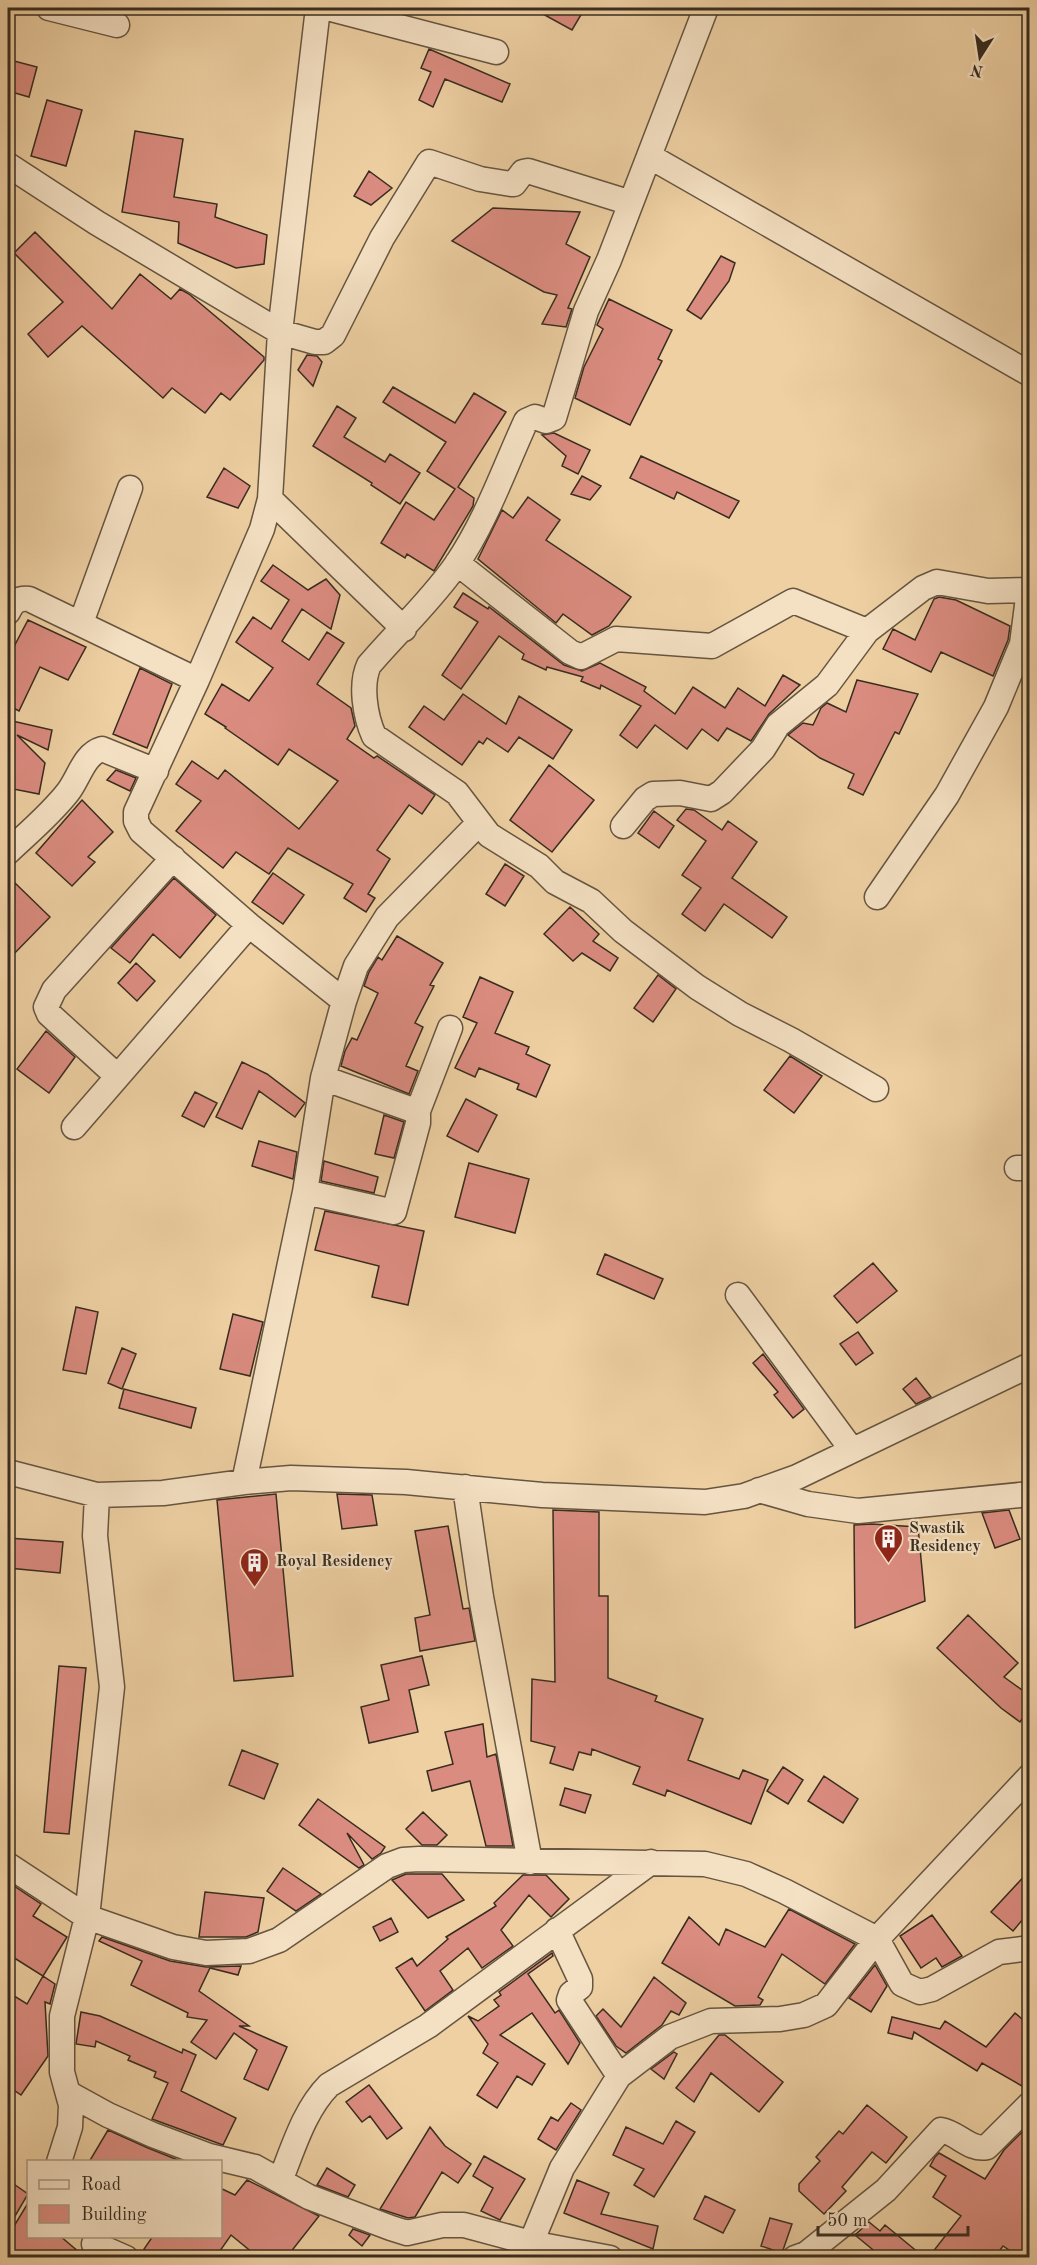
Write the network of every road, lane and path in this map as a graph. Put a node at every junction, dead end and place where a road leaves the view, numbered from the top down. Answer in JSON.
{"nodes":[{"id":1,"x":49,"y":8,"type":"edge"},
{"id":2,"x":318,"y":8,"type":"edge"},
{"id":3,"x":327,"y":8,"type":"edge"},
{"id":4,"x":706,"y":8,"type":"edge"},
{"id":5,"x":117,"y":26,"type":"dead end"},
{"id":6,"x":496,"y":52,"type":"dead end"},
{"id":7,"x":649,"y":156,"type":"junction"},
{"id":8,"x":8,"y":165,"type":"edge"},
{"id":9,"x":631,"y":203,"type":"junction"},
{"id":10,"x":280,"y":332,"type":"junction"},
{"id":11,"x":1029,"y":374,"type":"edge"},
{"id":12,"x":130,"y":488,"type":"dead end"},
{"id":13,"x":270,"y":499,"type":"junction"},
{"id":14,"x":457,"y":563,"type":"junction"},
{"id":15,"x":1029,"y":590,"type":"edge"},
{"id":16,"x":8,"y":612,"type":"edge"},
{"id":17,"x":81,"y":623,"type":"junction"},
{"id":18,"x":404,"y":629,"type":"junction"},
{"id":19,"x":867,"y":631,"type":"junction"},
{"id":20,"x":197,"y":680,"type":"junction"},
{"id":21,"x":156,"y":771,"type":"junction"},
{"id":22,"x":479,"y":823,"type":"junction"},
{"id":23,"x":623,"y":826,"type":"dead end"},
{"id":24,"x":8,"y":852,"type":"edge"},
{"id":25,"x":173,"y":858,"type":"junction"},
{"id":26,"x":877,"y":897,"type":"dead end"},
{"id":27,"x":249,"y":925,"type":"junction"},
{"id":28,"x":344,"y":1001,"type":"junction"},
{"id":29,"x":450,"y":1028,"type":"dead end"},
{"id":30,"x":117,"y":1076,"type":"junction"},
{"id":31,"x":323,"y":1078,"type":"junction"},
{"id":32,"x":876,"y":1089,"type":"dead end"},
{"id":33,"x":410,"y":1109,"type":"dead end"},
{"id":34,"x":74,"y":1127,"type":"dead end"},
{"id":35,"x":305,"y":1192,"type":"junction"},
{"id":36,"x":738,"y":1295,"type":"dead end"},
{"id":37,"x":1029,"y":1365,"type":"edge"},
{"id":38,"x":852,"y":1450,"type":"junction"},
{"id":39,"x":8,"y":1472,"type":"edge"},
{"id":40,"x":244,"y":1482,"type":"junction"},
{"id":41,"x":465,"y":1487,"type":"junction"},
{"id":42,"x":759,"y":1490,"type":"junction"},
{"id":43,"x":1029,"y":1494,"type":"edge"},
{"id":44,"x":97,"y":1495,"type":"junction"},
{"id":45,"x":1029,"y":1776,"type":"edge"},
{"id":46,"x":530,"y":1862,"type":"junction"},
{"id":47,"x":651,"y":1862,"type":"junction"},
{"id":48,"x":8,"y":1865,"type":"edge"},
{"id":49,"x":87,"y":1917,"type":"junction"},
{"id":50,"x":558,"y":1930,"type":"junction"},
{"id":51,"x":877,"y":1939,"type":"junction"},
{"id":52,"x":1029,"y":1947,"type":"edge"},
{"id":53,"x":619,"y":2076,"type":"junction"},
{"id":54,"x":68,"y":2093,"type":"junction"},
{"id":55,"x":1029,"y":2104,"type":"edge"},
{"id":56,"x":59,"y":2160,"type":"edge"},
{"id":57,"x":280,"y":2181,"type":"junction"},
{"id":58,"x":531,"y":2243,"type":"junction"},
{"id":59,"x":93,"y":2246,"type":"edge"},
{"id":60,"x":805,"y":2256,"type":"edge"},
{"id":61,"x":126,"y":2258,"type":"edge"},
{"id":62,"x":610,"y":2258,"type":"edge"}],
"edges":[{"from":1,"to":5,"type":"street"},
{"from":2,"to":10,"type":"street"},
{"from":3,"to":6,"type":"street"},
{"from":4,"to":7,"type":"street"},
{"from":7,"to":9,"type":"street"},
{"from":7,"to":11,"type":"street"},
{"from":8,"to":10,"type":"street"},
{"from":9,"to":10,"type":"street"},
{"from":9,"to":14,"type":"street"},
{"from":10,"to":13,"type":"street"},
{"from":12,"to":17,"type":"street"},
{"from":13,"to":18,"type":"street"},
{"from":13,"to":20,"type":"street"},
{"from":14,"to":18,"type":"street"},
{"from":14,"to":19,"type":"street"},
{"from":15,"to":19,"type":"street"},
{"from":15,"to":26,"type":"street"},
{"from":16,"to":17,"type":"street"},
{"from":17,"to":20,"type":"street"},
{"from":18,"to":22,"type":"street"},
{"from":19,"to":23,"type":"street"},
{"from":20,"to":21,"type":"street"},
{"from":21,"to":24,"type":"street"},
{"from":21,"to":25,"type":"street"},
{"from":22,"to":28,"type":"street"},
{"from":22,"to":32,"type":"street"},
{"from":25,"to":27,"type":"street"},
{"from":25,"to":30,"type":"street"},
{"from":27,"to":28,"type":"street"},
{"from":27,"to":30,"type":"street"},
{"from":28,"to":31,"type":"street"},
{"from":29,"to":35,"type":"street"},
{"from":30,"to":34,"type":"street"},
{"from":31,"to":33,"type":"street"},
{"from":31,"to":35,"type":"street"},
{"from":35,"to":40,"type":"street"},
{"from":36,"to":38,"type":"street"},
{"from":37,"to":38,"type":"street"},
{"from":38,"to":42,"type":"street"},
{"from":39,"to":44,"type":"street"},
{"from":40,"to":41,"type":"street"},
{"from":40,"to":44,"type":"street"},
{"from":41,"to":42,"type":"street"},
{"from":41,"to":46,"type":"street"},
{"from":42,"to":43,"type":"street"},
{"from":44,"to":49,"type":"street"},
{"from":45,"to":51,"type":"street"},
{"from":46,"to":47,"type":"street"},
{"from":46,"to":49,"type":"street"},
{"from":47,"to":50,"type":"street"},
{"from":47,"to":51,"type":"street"},
{"from":48,"to":49,"type":"street"},
{"from":49,"to":54,"type":"street"},
{"from":50,"to":53,"type":"street"},
{"from":50,"to":57,"type":"street"},
{"from":51,"to":52,"type":"street"},
{"from":51,"to":53,"type":"street"},
{"from":53,"to":58,"type":"street"},
{"from":54,"to":56,"type":"street"},
{"from":54,"to":57,"type":"street"},
{"from":55,"to":60,"type":"street"},
{"from":57,"to":58,"type":"street"},
{"from":58,"to":62,"type":"street"},
{"from":59,"to":61,"type":"street"}]}
